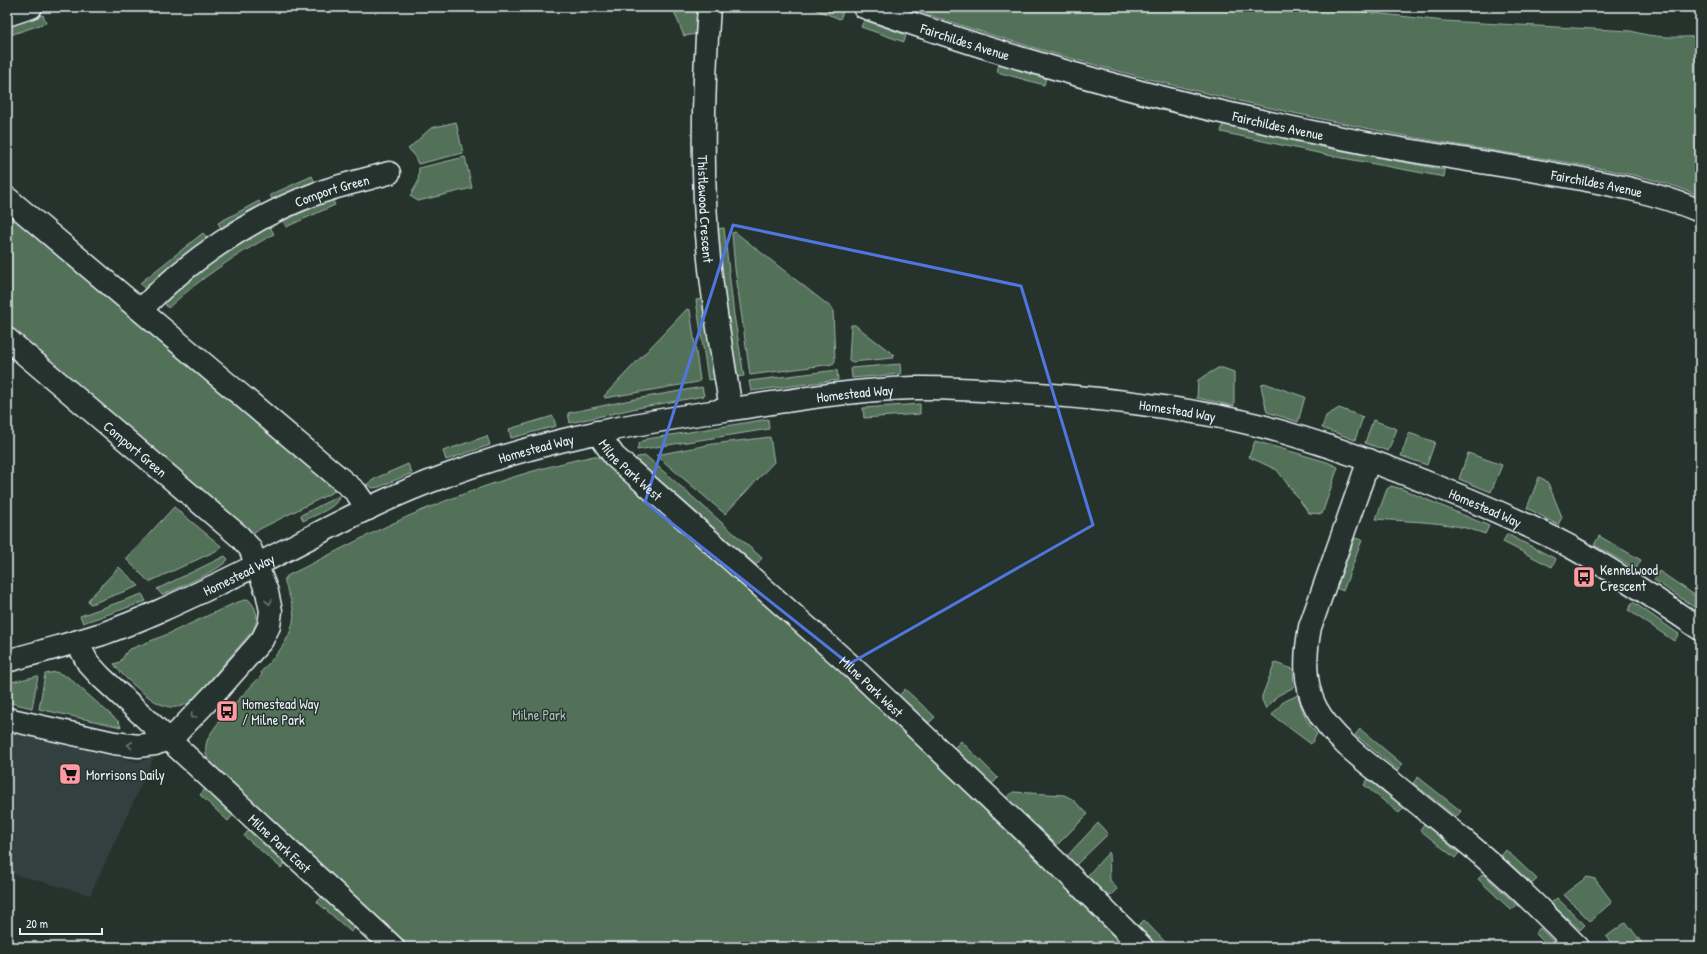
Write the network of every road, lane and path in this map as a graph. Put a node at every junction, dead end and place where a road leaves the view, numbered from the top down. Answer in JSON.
{"nodes":[{"id":1,"x":31,"y":7,"type":"edge"},
{"id":2,"x":709,"y":7,"type":"edge"},
{"id":3,"x":864,"y":7,"type":"edge"},
{"id":4,"x":7,"y":15,"type":"edge"},
{"id":5,"x":389,"y":173,"type":"dead end"},
{"id":6,"x":7,"y":198,"type":"edge"},
{"id":7,"x":1700,"y":211,"type":"edge"},
{"id":8,"x":141,"y":310,"type":"junction"},
{"id":9,"x":7,"y":339,"type":"edge"},
{"id":10,"x":732,"y":409,"type":"junction"},
{"id":11,"x":597,"y":432,"type":"junction"},
{"id":12,"x":1369,"y":460,"type":"junction"},
{"id":13,"x":368,"y":509,"type":"junction"},
{"id":14,"x":258,"y":565,"type":"junction"},
{"id":15,"x":1700,"y":629,"type":"edge"},
{"id":16,"x":77,"y":642,"type":"junction"},
{"id":17,"x":7,"y":661,"type":"edge"},
{"id":18,"x":7,"y":719,"type":"edge"},
{"id":19,"x":168,"y":739,"type":"junction"},
{"id":20,"x":393,"y":947,"type":"edge"},
{"id":21,"x":1142,"y":947,"type":"edge"},
{"id":22,"x":1578,"y":947,"type":"edge"}],
"edges":[{"from":1,"to":4,"type":"street"},
{"from":2,"to":10,"type":"street","name":"Thistlewood Crescent"},
{"from":3,"to":7,"type":"street","name":"Fairchildes Avenue"},
{"from":5,"to":8,"type":"street","name":"Comport Green"},
{"from":6,"to":8,"type":"street"},
{"from":8,"to":13,"type":"street"},
{"from":9,"to":14,"type":"street","name":"Comport Green"},
{"from":10,"to":11,"type":"street","name":"Homestead Way"},
{"from":10,"to":12,"type":"street","name":"Homestead Way"},
{"from":11,"to":13,"type":"street","name":"Homestead Way"},
{"from":11,"to":21,"type":"street","name":"Milne Park West"},
{"from":12,"to":15,"type":"street","name":"Homestead Way"},
{"from":12,"to":22,"type":"street"},
{"from":13,"to":14,"type":"street","name":"Homestead Way"},
{"from":14,"to":16,"type":"street","name":"Homestead Way"},
{"from":14,"to":19,"type":"street","one_way":true},
{"from":16,"to":17,"type":"street","name":"Homestead Way"},
{"from":16,"to":19,"type":"street","name":"Milne Park East"},
{"from":19,"to":18,"type":"street","one_way":true},
{"from":19,"to":20,"type":"street","name":"Milne Park East"}]}
